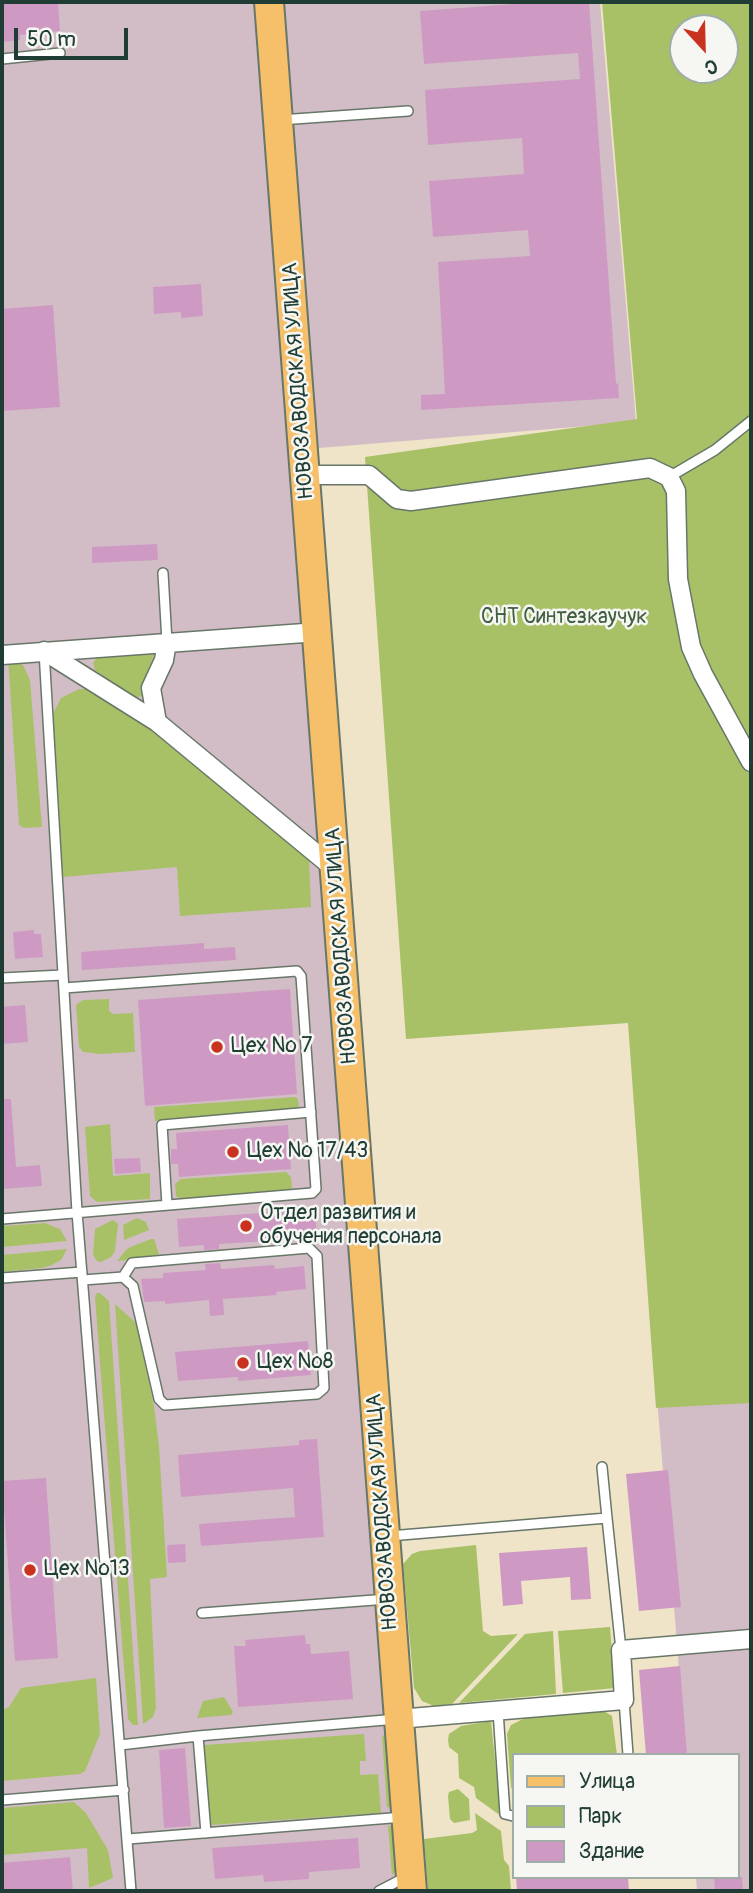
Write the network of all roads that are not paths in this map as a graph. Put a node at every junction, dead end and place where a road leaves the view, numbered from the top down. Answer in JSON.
{"nodes":[{"id":1,"x":269,"y":2,"type":"edge"},
{"id":2,"x":60,"y":53,"type":"dead end"},
{"id":3,"x":2,"y":59,"type":"edge"},
{"id":4,"x":408,"y":111,"type":"dead end"},
{"id":5,"x":278,"y":121,"type":"junction"},
{"id":6,"x":751,"y":421,"type":"edge"},
{"id":7,"x":306,"y":475,"type":"junction"},
{"id":8,"x":669,"y":477,"type":"junction"},
{"id":9,"x":163,"y":573,"type":"dead end"},
{"id":10,"x":318,"y":632,"type":"junction"},
{"id":11,"x":167,"y":642,"type":"junction"},
{"id":12,"x":44,"y":651,"type":"junction"},
{"id":13,"x":2,"y":654,"type":"edge"},
{"id":14,"x":157,"y":722,"type":"junction"},
{"id":15,"x":751,"y":762,"type":"edge"},
{"id":16,"x":336,"y":870,"type":"junction"},
{"id":17,"x":63,"y":975,"type":"junction"},
{"id":18,"x":2,"y":978,"type":"edge"},
{"id":19,"x":64,"y":988,"type":"junction"},
{"id":20,"x":311,"y":1112,"type":"junction"},
{"id":21,"x":167,"y":1205,"type":"junction"},
{"id":22,"x":77,"y":1212,"type":"junction"},
{"id":23,"x":2,"y":1219,"type":"edge"},
{"id":24,"x":82,"y":1276,"type":"junction"},
{"id":25,"x":123,"y":1277,"type":"junction"},
{"id":26,"x":2,"y":1278,"type":"edge"},
{"id":27,"x":603,"y":1467,"type":"dead end"},
{"id":28,"x":607,"y":1517,"type":"junction"},
{"id":29,"x":385,"y":1536,"type":"junction"},
{"id":30,"x":390,"y":1598,"type":"junction"},
{"id":31,"x":202,"y":1613,"type":"dead end"},
{"id":32,"x":751,"y":1639,"type":"edge"},
{"id":33,"x":621,"y":1650,"type":"junction"},
{"id":34,"x":624,"y":1700,"type":"junction"},
{"id":35,"x":498,"y":1711,"type":"junction"},
{"id":36,"x":398,"y":1719,"type":"junction"},
{"id":37,"x":198,"y":1736,"type":"junction"},
{"id":38,"x":120,"y":1745,"type":"junction"},
{"id":39,"x":628,"y":1753,"type":"edge"},
{"id":40,"x":124,"y":1790,"type":"junction"},
{"id":41,"x":2,"y":1800,"type":"edge"},
{"id":42,"x":512,"y":1816,"type":"edge"},
{"id":43,"x":406,"y":1817,"type":"junction"},
{"id":44,"x":206,"y":1833,"type":"junction"},
{"id":45,"x":128,"y":1839,"type":"junction"},
{"id":46,"x":411,"y":1883,"type":"edge"},
{"id":47,"x":131,"y":1891,"type":"edge"},
{"id":48,"x":379,"y":1891,"type":"edge"}],
"edges":[{"from":1,"to":5,"type":"main road","name":"НОВОЗАВОДСКАЯ УЛИЦА"},
{"from":2,"to":3,"type":"lane"},
{"from":4,"to":5,"type":"lane"},
{"from":5,"to":7,"type":"main road","name":"НОВОЗАВОДСКАЯ УЛИЦА"},
{"from":6,"to":8,"type":"lane"},
{"from":7,"to":8,"type":"street"},
{"from":7,"to":10,"type":"main road","name":"НОВОЗАВОДСКАЯ УЛИЦА"},
{"from":8,"to":15,"type":"street"},
{"from":9,"to":11,"type":"lane"},
{"from":10,"to":11,"type":"street"},
{"from":10,"to":16,"type":"main road","name":"НОВОЗАВОДСКАЯ УЛИЦА"},
{"from":11,"to":12,"type":"street"},
{"from":11,"to":14,"type":"street"},
{"from":12,"to":13,"type":"street"},
{"from":12,"to":14,"type":"street"},
{"from":12,"to":17,"type":"lane"},
{"from":14,"to":16,"type":"street"},
{"from":16,"to":29,"type":"main road","name":"НОВОЗАВОДСКАЯ УЛИЦА"},
{"from":17,"to":18,"type":"lane"},
{"from":17,"to":19,"type":"lane"},
{"from":19,"to":20,"type":"lane"},
{"from":19,"to":22,"type":"lane"},
{"from":20,"to":21,"type":"lane"},
{"from":20,"to":21,"type":"lane"},
{"from":21,"to":22,"type":"lane"},
{"from":22,"to":23,"type":"lane"},
{"from":22,"to":24,"type":"lane"},
{"from":24,"to":25,"type":"lane"},
{"from":24,"to":26,"type":"lane"},
{"from":24,"to":38,"type":"lane"},
{"from":25,"to":25,"type":"lane"},
{"from":27,"to":28,"type":"lane"},
{"from":28,"to":29,"type":"lane"},
{"from":28,"to":33,"type":"lane"},
{"from":29,"to":30,"type":"main road","name":"НОВОЗАВОДСКАЯ УЛИЦА"},
{"from":30,"to":31,"type":"lane"},
{"from":30,"to":36,"type":"main road","name":"НОВОЗАВОДСКАЯ УЛИЦА"},
{"from":32,"to":33,"type":"street"},
{"from":33,"to":34,"type":"street"},
{"from":34,"to":35,"type":"street"},
{"from":34,"to":39,"type":"lane"},
{"from":35,"to":36,"type":"street"},
{"from":35,"to":42,"type":"lane"},
{"from":36,"to":37,"type":"lane"},
{"from":36,"to":43,"type":"main road","name":"НОВОЗАВОДСКАЯ УЛИЦА"},
{"from":37,"to":38,"type":"lane"},
{"from":37,"to":44,"type":"lane"},
{"from":38,"to":40,"type":"lane"},
{"from":40,"to":41,"type":"lane"},
{"from":40,"to":45,"type":"lane"},
{"from":43,"to":44,"type":"lane"},
{"from":43,"to":46,"type":"main road","name":"НОВОЗАВОДСКАЯ УЛИЦА"},
{"from":44,"to":45,"type":"lane"},
{"from":45,"to":47,"type":"lane"},
{"from":46,"to":48,"type":"lane"}]}
